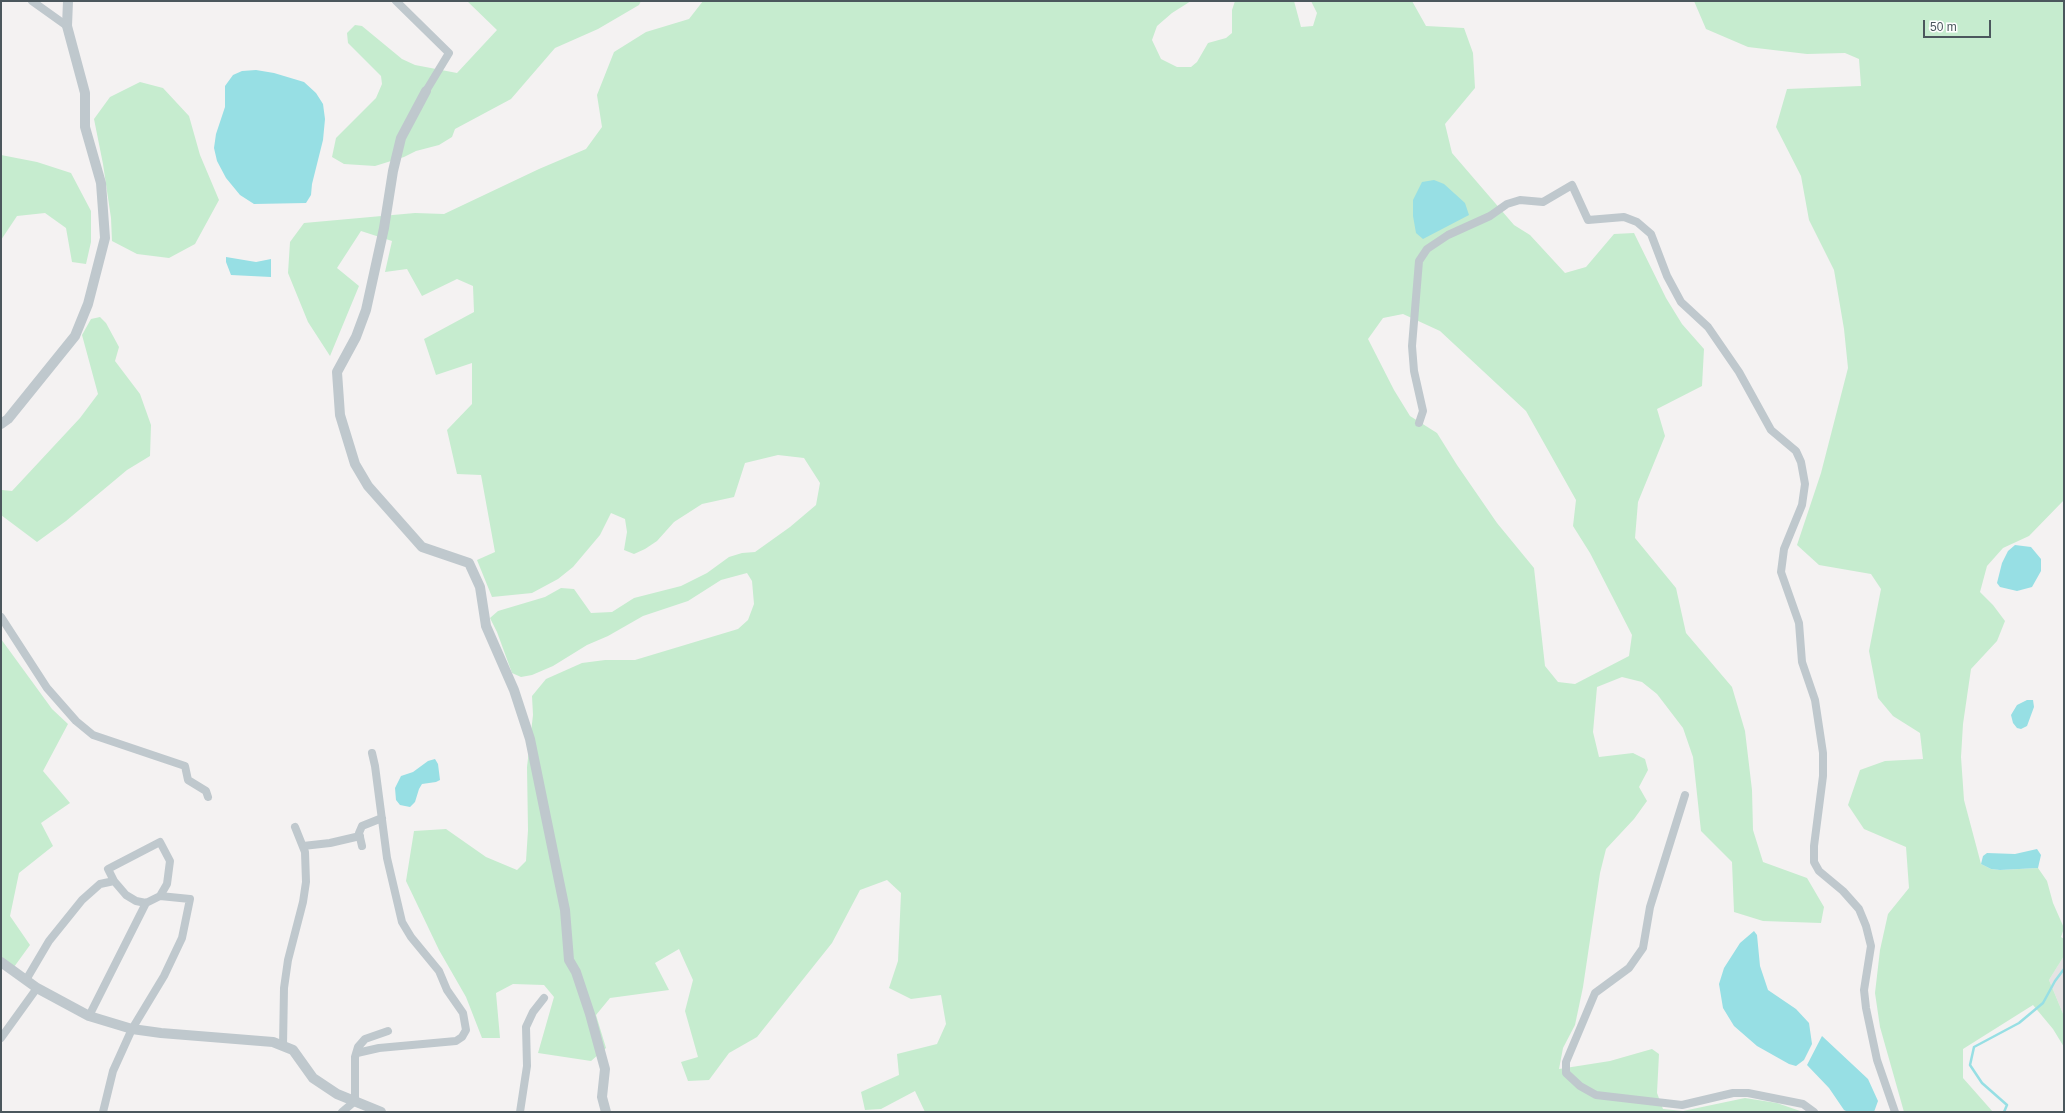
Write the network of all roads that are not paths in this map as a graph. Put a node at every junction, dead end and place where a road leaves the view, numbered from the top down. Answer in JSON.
{"nodes":[{"id":1,"x":32,"y":1,"type":"edge"},
{"id":2,"x":68,"y":1,"type":"edge"},
{"id":3,"x":396,"y":1,"type":"edge"},
{"id":4,"x":67,"y":26,"type":"junction"},
{"id":5,"x":426,"y":91,"type":"joint"},
{"id":6,"x":1418,"y":423,"type":"dead end"},
{"id":7,"x":1,"y":424,"type":"edge"},
{"id":8,"x":1,"y":617,"type":"edge"},
{"id":9,"x":372,"y":753,"type":"dead end"},
{"id":10,"x":1685,"y":794,"type":"dead end"},
{"id":11,"x":208,"y":797,"type":"dead end"},
{"id":12,"x":382,"y":818,"type":"junction"},
{"id":13,"x":295,"y":827,"type":"dead end"},
{"id":14,"x":360,"y":836,"type":"junction"},
{"id":15,"x":303,"y":846,"type":"junction"},
{"id":16,"x":362,"y":846,"type":"dead end"},
{"id":17,"x":114,"y":881,"type":"junction"},
{"id":18,"x":160,"y":896,"type":"junction"},
{"id":19,"x":146,"y":903,"type":"junction"},
{"id":20,"x":1,"y":962,"type":"edge"},
{"id":21,"x":26,"y":980,"type":"junction"},
{"id":22,"x":38,"y":988,"type":"junction"},
{"id":23,"x":544,"y":998,"type":"dead end"},
{"id":24,"x":89,"y":1016,"type":"junction"},
{"id":25,"x":132,"y":1029,"type":"junction"},
{"id":26,"x":388,"y":1031,"type":"dead end"},
{"id":27,"x":1,"y":1038,"type":"edge"},
{"id":28,"x":283,"y":1046,"type":"junction"},
{"id":29,"x":357,"y":1053,"type":"junction"},
{"id":30,"x":355,"y":1102,"type":"junction"},
{"id":31,"x":103,"y":1112,"type":"edge"},
{"id":32,"x":342,"y":1112,"type":"edge"},
{"id":33,"x":381,"y":1112,"type":"edge"},
{"id":34,"x":520,"y":1112,"type":"edge"},
{"id":35,"x":606,"y":1112,"type":"edge"},
{"id":36,"x":1814,"y":1112,"type":"edge"},
{"id":37,"x":1895,"y":1112,"type":"edge"}],
"edges":[{"from":1,"to":4,"type":"street"},
{"from":2,"to":4,"type":"street"},
{"from":3,"to":5,"type":"street"},
{"from":4,"to":7,"type":"street"},
{"from":5,"to":35,"type":"street"},
{"from":6,"to":37,"type":"street"},
{"from":8,"to":11,"type":"street"},
{"from":9,"to":12,"type":"street"},
{"from":10,"to":36,"type":"street"},
{"from":12,"to":14,"type":"street"},
{"from":12,"to":29,"type":"street"},
{"from":13,"to":15,"type":"street"},
{"from":14,"to":15,"type":"street"},
{"from":14,"to":16,"type":"street"},
{"from":15,"to":28,"type":"street"},
{"from":17,"to":18,"type":"street"},
{"from":17,"to":19,"type":"street"},
{"from":17,"to":21,"type":"street"},
{"from":18,"to":19,"type":"street"},
{"from":18,"to":25,"type":"street"},
{"from":19,"to":24,"type":"street"},
{"from":20,"to":21,"type":"street"},
{"from":21,"to":22,"type":"street"},
{"from":22,"to":24,"type":"street"},
{"from":22,"to":27,"type":"street"},
{"from":23,"to":34,"type":"street"},
{"from":24,"to":25,"type":"street"},
{"from":25,"to":28,"type":"street"},
{"from":25,"to":31,"type":"street"},
{"from":26,"to":29,"type":"street"},
{"from":28,"to":30,"type":"street"},
{"from":29,"to":30,"type":"street"},
{"from":30,"to":32,"type":"street"},
{"from":30,"to":33,"type":"street"}]}
